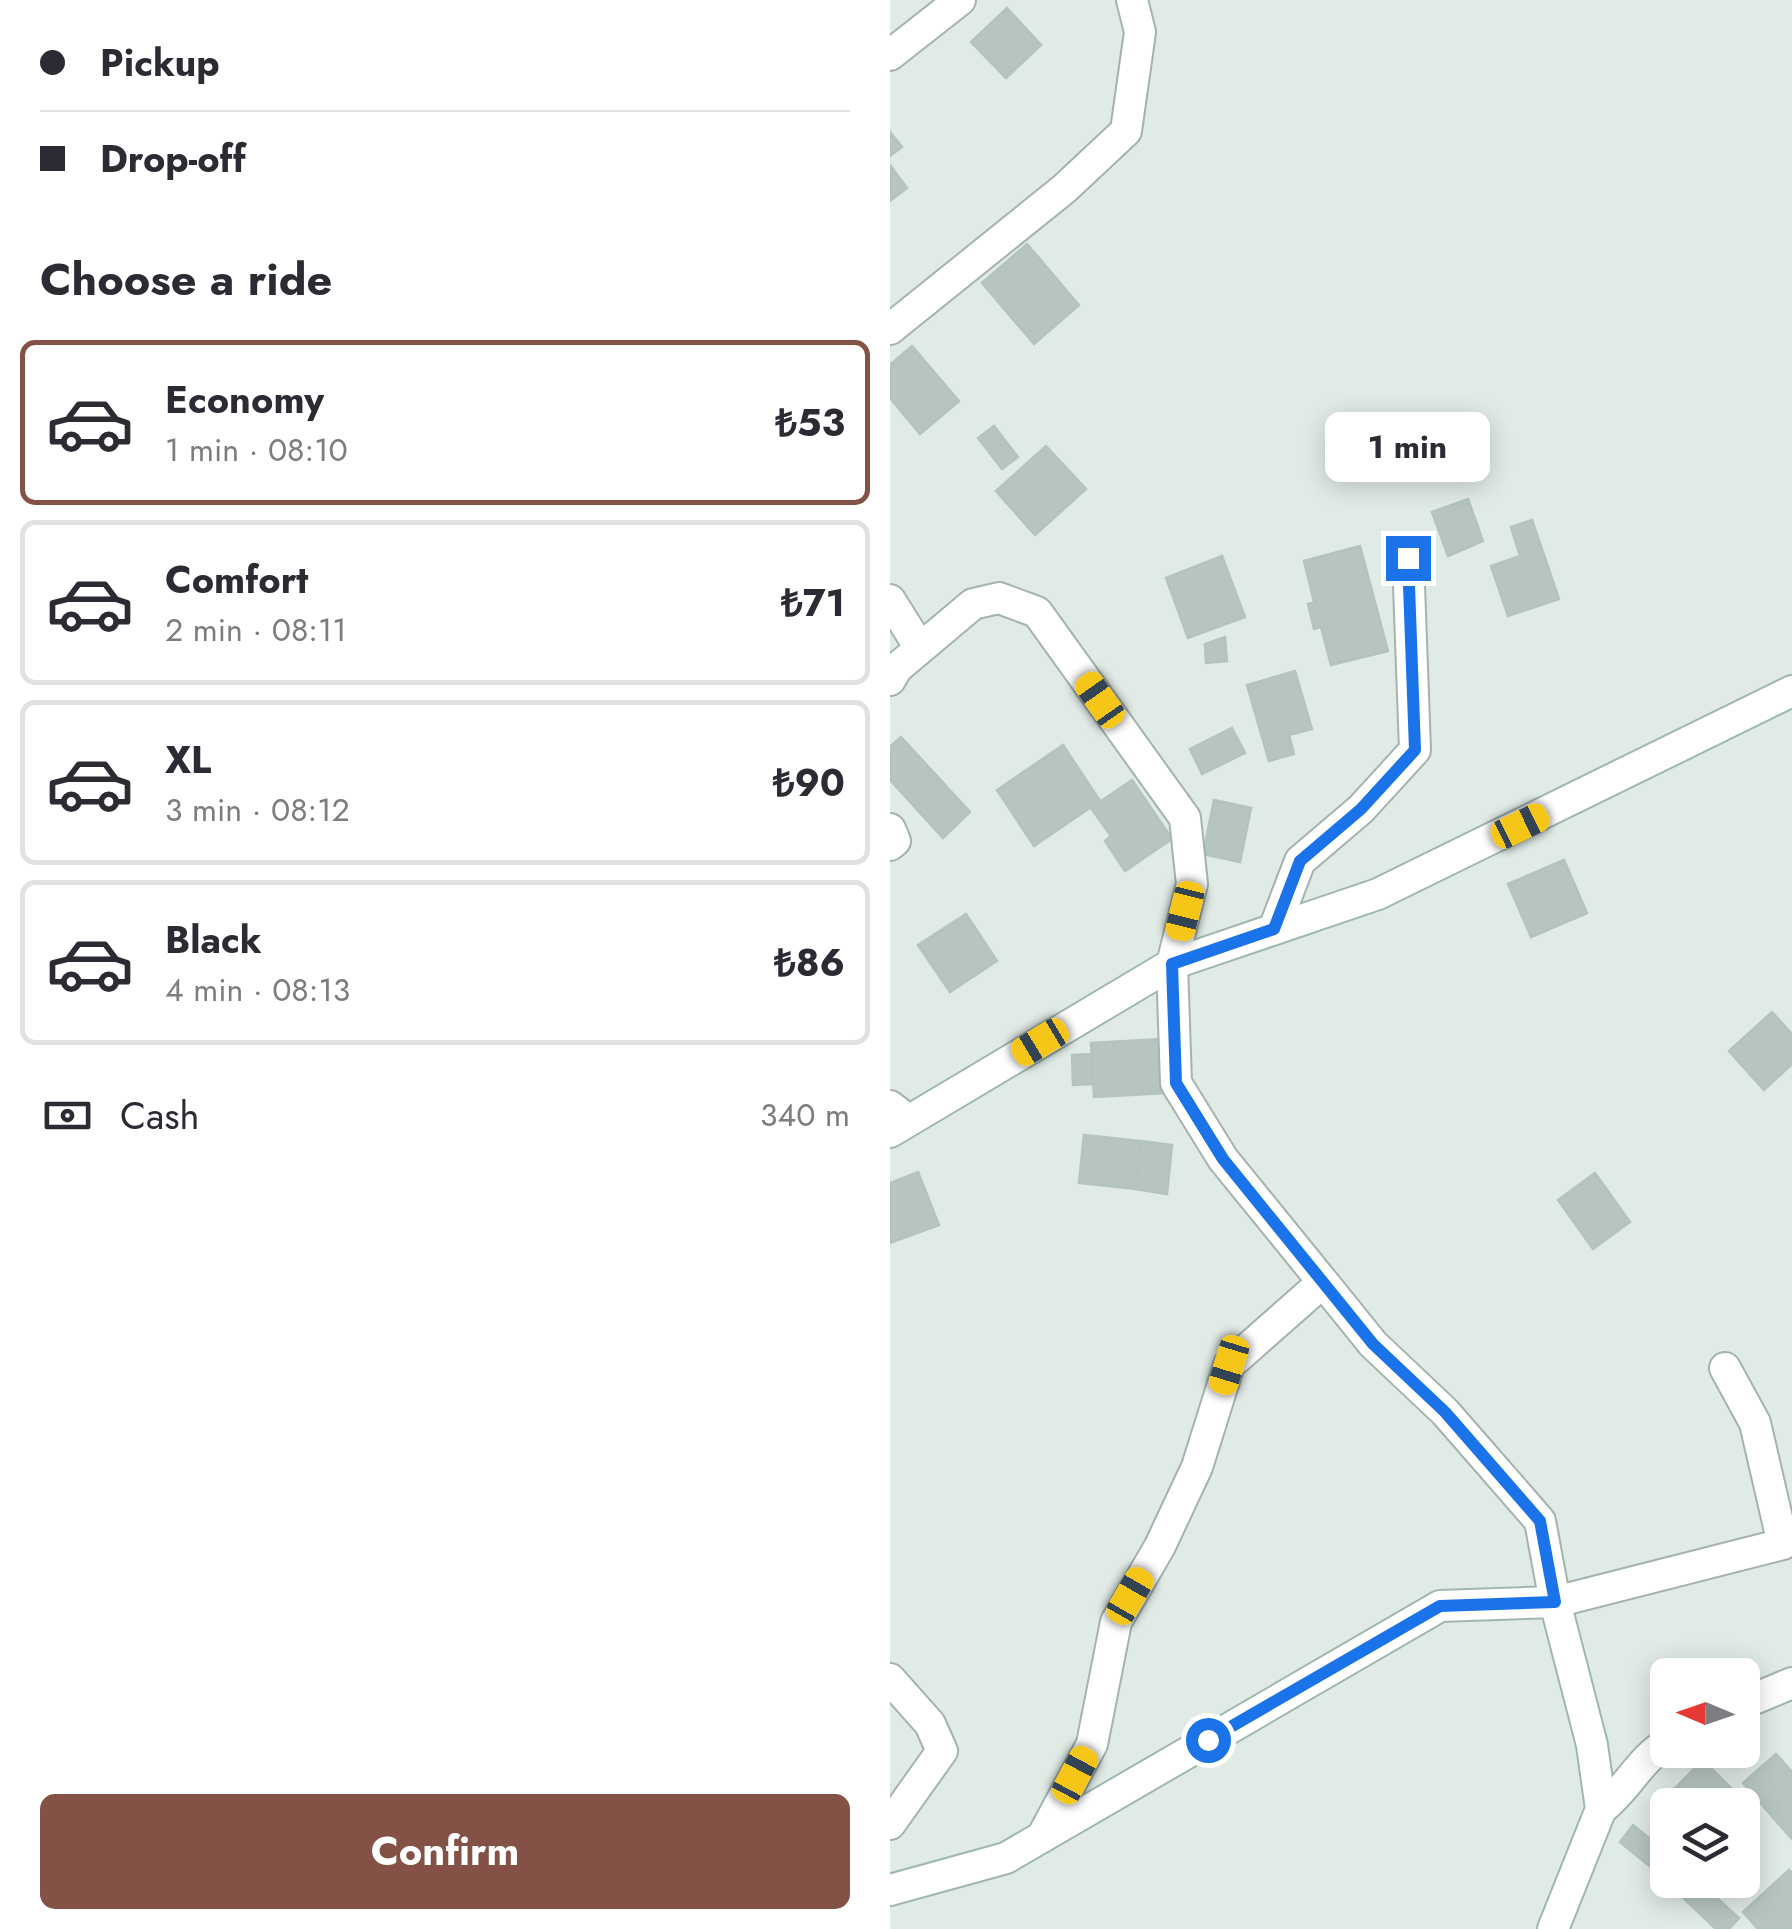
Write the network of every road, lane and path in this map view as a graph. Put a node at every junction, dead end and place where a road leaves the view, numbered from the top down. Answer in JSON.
{"nodes":[{"id":1,"x":960,"y":0,"type":"edge"},
{"id":2,"x":1132,"y":0,"type":"edge"},
{"id":3,"x":890,"y":55,"type":"edge"},
{"id":4,"x":890,"y":329,"type":"edge"},
{"id":5,"x":1408,"y":558,"type":"dead end"},
{"id":6,"x":890,"y":600,"type":"edge"},
{"id":7,"x":920,"y":648,"type":"junction"},
{"id":8,"x":890,"y":680,"type":"edge"},
{"id":9,"x":1792,"y":691,"type":"edge"},
{"id":10,"x":890,"y":829,"type":"edge"},
{"id":11,"x":890,"y":846,"type":"edge"},
{"id":12,"x":1274,"y":929,"type":"junction"},
{"id":13,"x":1172,"y":964,"type":"junction"},
{"id":14,"x":896,"y":1119,"type":"edge"},
{"id":15,"x":1323,"y":1282,"type":"junction"},
{"id":16,"x":1725,"y":1368,"type":"dead end"},
{"id":17,"x":1555,"y":1602,"type":"junction"},
{"id":18,"x":890,"y":1680,"type":"edge"},
{"id":19,"x":1792,"y":1683,"type":"edge"},
{"id":20,"x":1760,"y":1696,"type":"edge"},
{"id":21,"x":1650,"y":1754,"type":"edge"},
{"id":22,"x":1602,"y":1810,"type":"junction"},
{"id":23,"x":890,"y":1824,"type":"edge"},
{"id":24,"x":1042,"y":1837,"type":"junction"},
{"id":25,"x":890,"y":1890,"type":"edge"},
{"id":26,"x":1553,"y":1929,"type":"edge"}],
"edges":[{"from":1,"to":3,"type":"street"},
{"from":2,"to":4,"type":"street"},
{"from":5,"to":12,"type":"street"},
{"from":6,"to":7,"type":"street"},
{"from":7,"to":8,"type":"street"},
{"from":7,"to":13,"type":"street"},
{"from":9,"to":12,"type":"street"},
{"from":10,"to":11,"type":"street"},
{"from":12,"to":13,"type":"street"},
{"from":13,"to":14,"type":"street"},
{"from":13,"to":15,"type":"street"},
{"from":15,"to":17,"type":"street"},
{"from":15,"to":24,"type":"street"},
{"from":16,"to":17,"type":"street"},
{"from":17,"to":22,"type":"street"},
{"from":17,"to":24,"type":"street"},
{"from":18,"to":23,"type":"street"},
{"from":19,"to":20,"type":"street"},
{"from":21,"to":22,"type":"street"},
{"from":22,"to":26,"type":"street"},
{"from":24,"to":25,"type":"street"}]}
